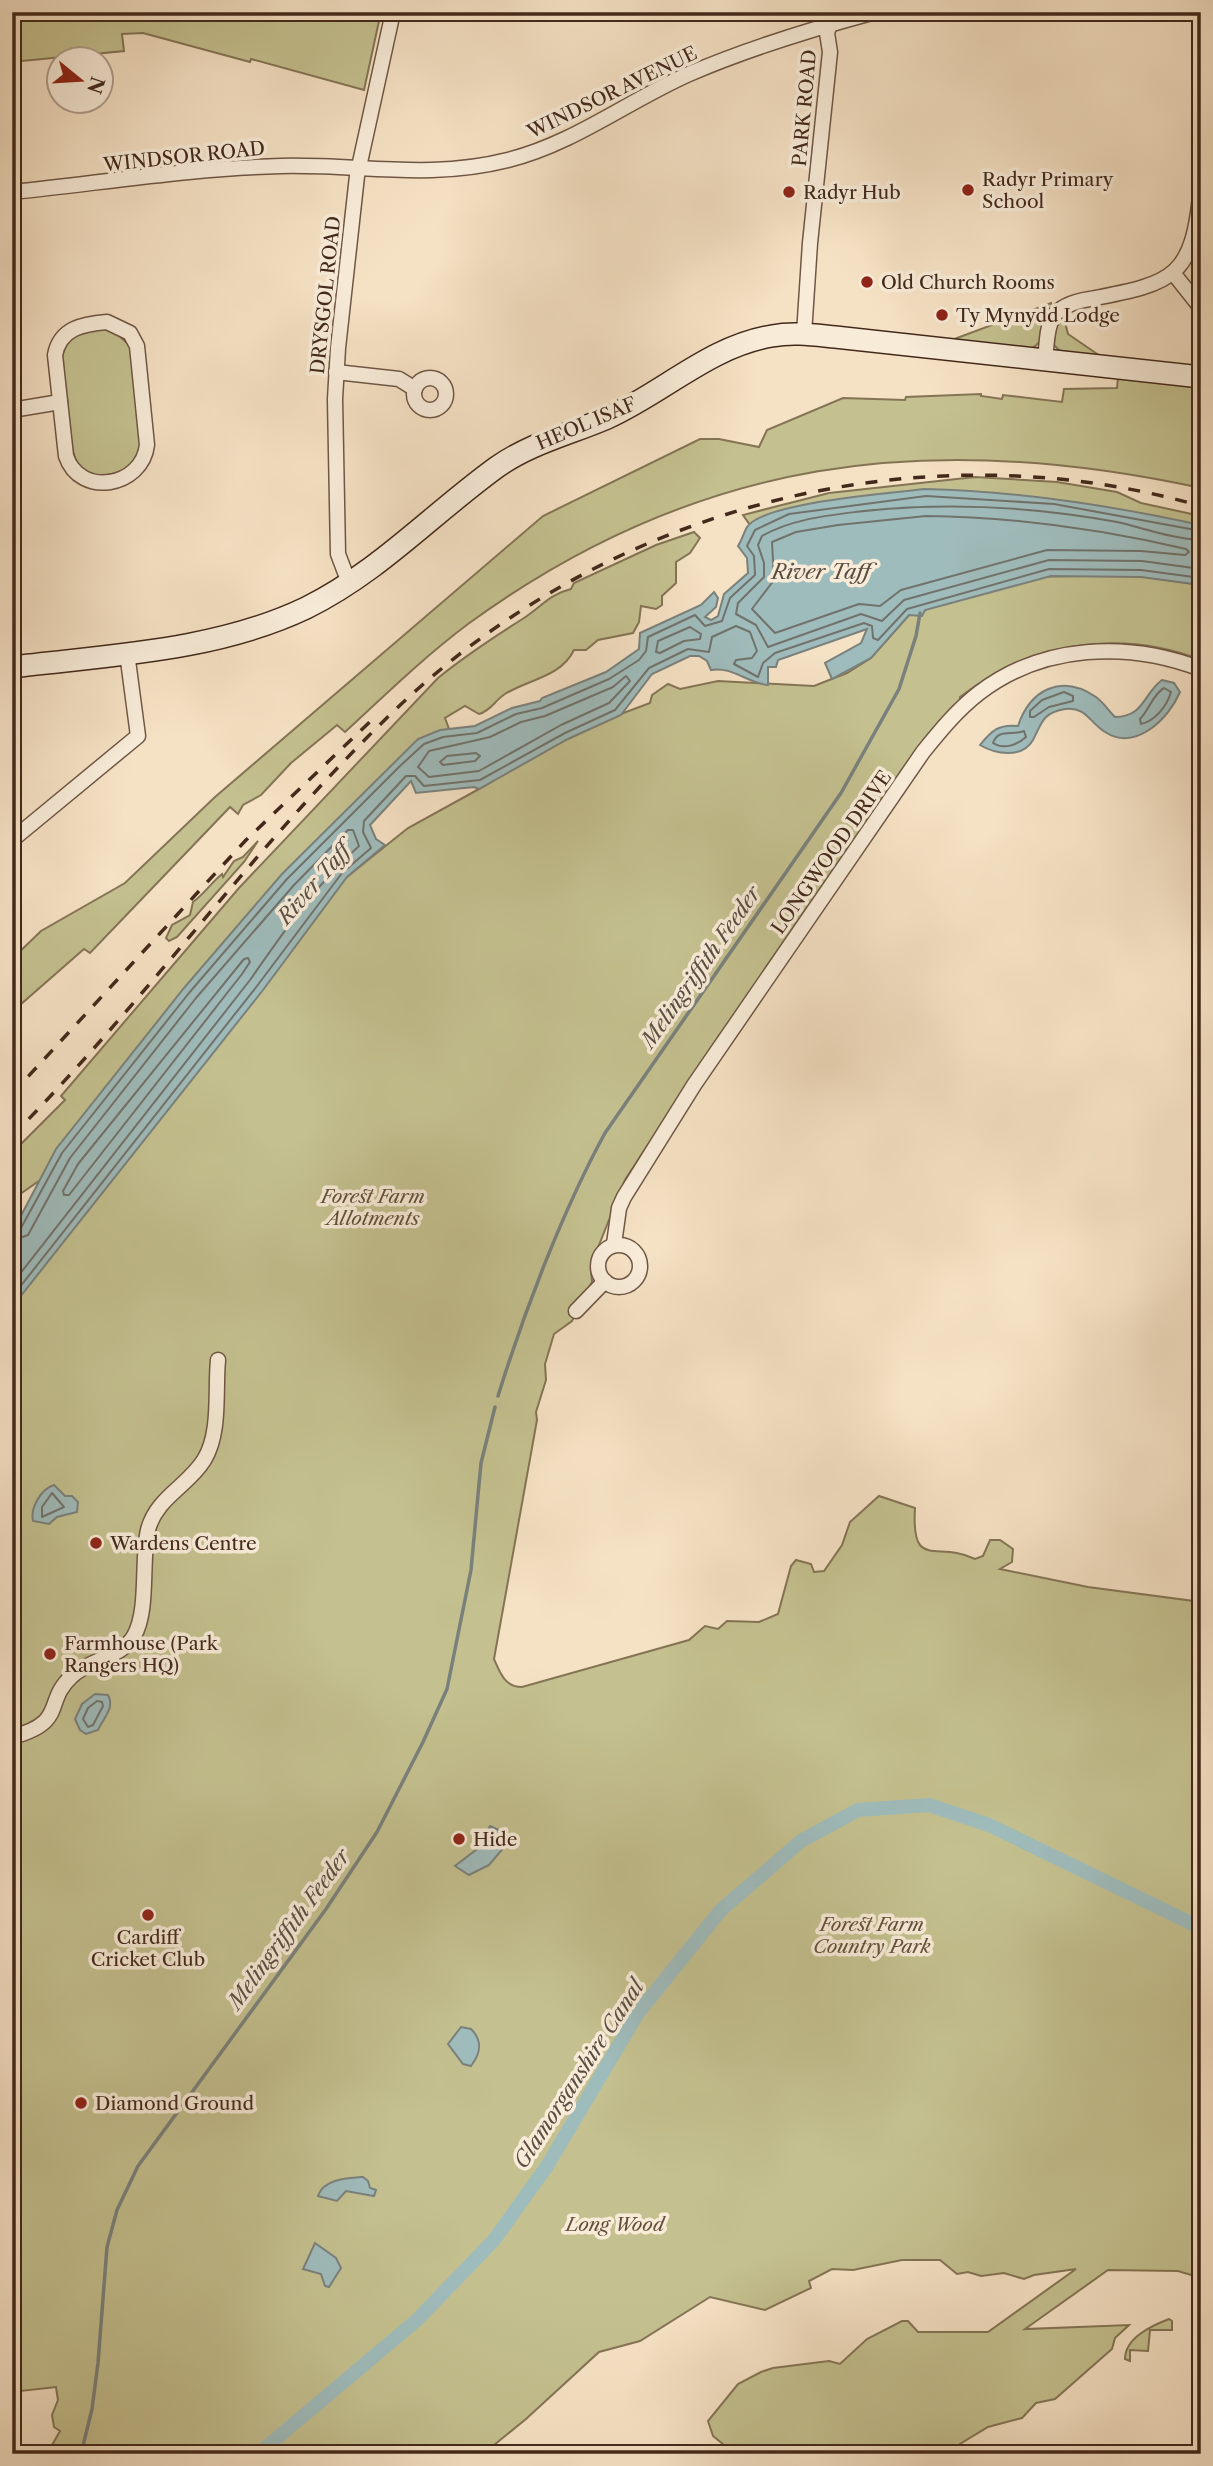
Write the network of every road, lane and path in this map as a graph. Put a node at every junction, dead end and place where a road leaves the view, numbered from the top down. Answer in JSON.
{"nodes":[{"id":1,"x":393,"y":12,"type":"edge"},
{"id":2,"x":875,"y":12,"type":"edge"},
{"id":3,"x":1042,"y":12,"type":"edge"},
{"id":4,"x":1067,"y":12,"type":"edge"},
{"id":5,"x":832,"y":18,"type":"edge"},
{"id":6,"x":359,"y":169,"type":"junction"},
{"id":7,"x":1201,"y":186,"type":"edge"},
{"id":8,"x":12,"y":192,"type":"edge"},
{"id":9,"x":1174,"y":274,"type":"junction"},
{"id":10,"x":1201,"y":309,"type":"edge"},
{"id":11,"x":804,"y":334,"type":"junction"},
{"id":12,"x":1045,"y":359,"type":"junction"},
{"id":13,"x":336,"y":372,"type":"junction"},
{"id":14,"x":1201,"y":377,"type":"edge"},
{"id":15,"x":415,"y":389,"type":"dead end"},
{"id":16,"x":60,"y":402,"type":"junction"},
{"id":17,"x":12,"y":410,"type":"edge"},
{"id":18,"x":349,"y":583,"type":"junction"},
{"id":19,"x":127,"y":653,"type":"junction"},
{"id":20,"x":12,"y":667,"type":"edge"},
{"id":21,"x":1201,"y":670,"type":"edge"},
{"id":22,"x":12,"y":840,"type":"edge"},
{"id":23,"x":614,"y":1244,"type":"junction"},
{"id":24,"x":605,"y":1281,"type":"junction"},
{"id":25,"x":576,"y":1311,"type":"dead end"},
{"id":26,"x":218,"y":1360,"type":"dead end"},
{"id":27,"x":12,"y":1737,"type":"edge"}],
"edges":[{"from":1,"to":6,"type":"street","name":"DRYSGOL ROAD"},
{"from":2,"to":5,"type":"street","name":"WINDSOR AVENUE"},
{"from":3,"to":4,"type":"street"},
{"from":5,"to":6,"type":"street","name":"WINDSOR AVENUE"},
{"from":5,"to":11,"type":"street","name":"PARK ROAD"},
{"from":6,"to":8,"type":"street","name":"WINDSOR ROAD"},
{"from":6,"to":13,"type":"street","name":"DRYSGOL ROAD"},
{"from":7,"to":9,"type":"street"},
{"from":9,"to":10,"type":"street"},
{"from":9,"to":12,"type":"street"},
{"from":11,"to":12,"type":"main road","name":"HEOL ISAF"},
{"from":11,"to":18,"type":"main road","name":"HEOL ISAF"},
{"from":12,"to":14,"type":"main road","name":"HEOL ISAF"},
{"from":13,"to":15,"type":"street"},
{"from":13,"to":18,"type":"street","name":"DRYSGOL ROAD"},
{"from":16,"to":16,"type":"street"},
{"from":16,"to":17,"type":"street"},
{"from":18,"to":19,"type":"main road","name":"HEOL ISAF"},
{"from":19,"to":20,"type":"main road","name":"HEOL ISAF"},
{"from":19,"to":22,"type":"street"},
{"from":21,"to":23,"type":"street","name":"LONGWOOD DRIVE"},
{"from":23,"to":24,"type":"street","name":"LONGWOOD DRIVE"},
{"from":23,"to":24,"type":"street"},
{"from":24,"to":25,"type":"street"},
{"from":26,"to":27,"type":"street"}]}
